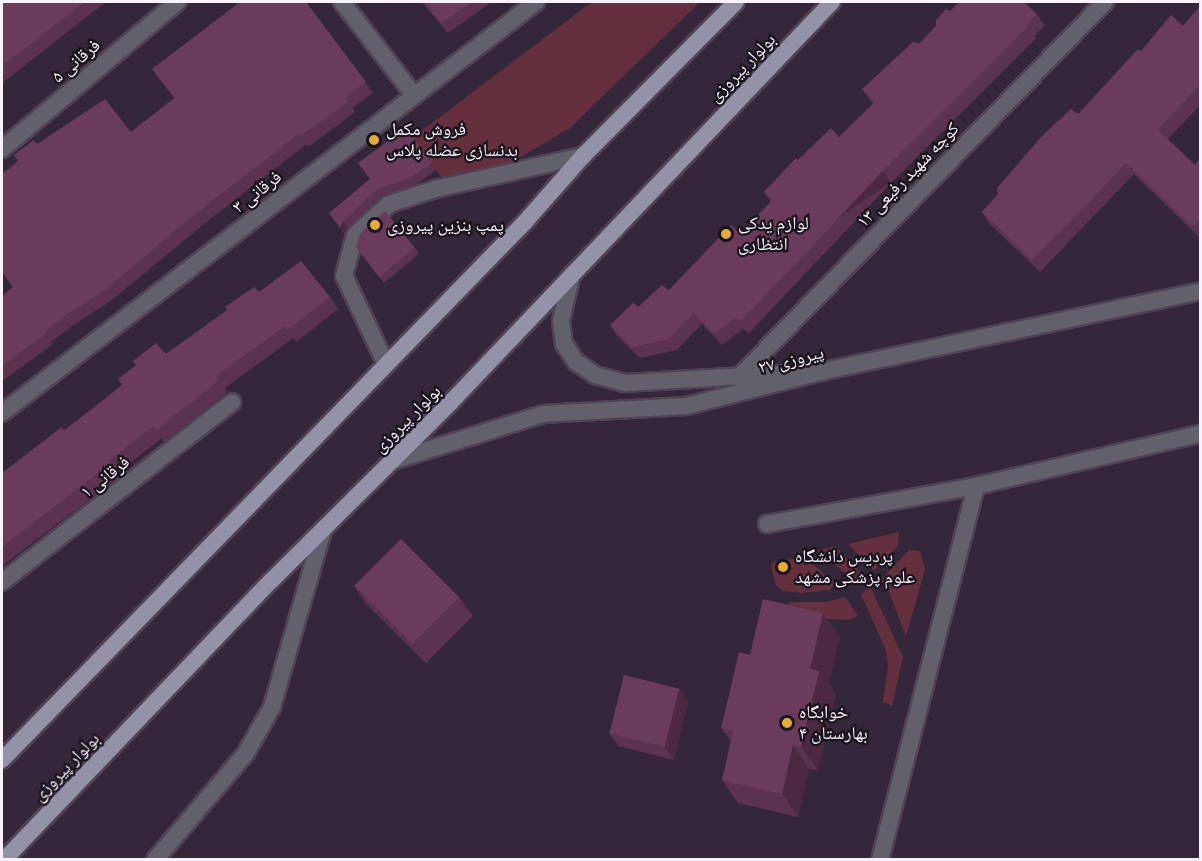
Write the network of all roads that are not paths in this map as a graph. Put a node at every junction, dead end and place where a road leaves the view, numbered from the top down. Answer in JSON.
{"nodes":[{"id":1,"x":177,"y":2,"type":"edge"},
{"id":2,"x":342,"y":2,"type":"edge"},
{"id":3,"x":536,"y":2,"type":"edge"},
{"id":4,"x":736,"y":2,"type":"edge"},
{"id":5,"x":832,"y":2,"type":"edge"},
{"id":6,"x":1104,"y":2,"type":"edge"},
{"id":7,"x":414,"y":95,"type":"junction"},
{"id":8,"x":2,"y":149,"type":"edge"},
{"id":9,"x":583,"y":156,"type":"junction"},
{"id":10,"x":572,"y":274,"type":"junction"},
{"id":11,"x":1200,"y":291,"type":"edge"},
{"id":12,"x":386,"y":364,"type":"junction"},
{"id":13,"x":820,"y":372,"type":"junction"},
{"id":14,"x":739,"y":376,"type":"junction"},
{"id":15,"x":232,"y":402,"type":"dead end"},
{"id":16,"x":2,"y":413,"type":"edge"},
{"id":17,"x":1200,"y":434,"type":"edge"},
{"id":18,"x":392,"y":461,"type":"junction"},
{"id":19,"x":976,"y":486,"type":"junction"},
{"id":20,"x":767,"y":524,"type":"dead end"},
{"id":21,"x":323,"y":530,"type":"junction"},
{"id":22,"x":2,"y":582,"type":"edge"},
{"id":23,"x":2,"y":760,"type":"edge"},
{"id":24,"x":172,"y":852,"type":"edge"},
{"id":25,"x":4,"y":860,"type":"edge"},
{"id":26,"x":154,"y":860,"type":"edge"},
{"id":27,"x":880,"y":860,"type":"edge"}],
"edges":[{"from":1,"to":8,"type":"street","name":"فرقانی ۵"},
{"from":2,"to":7,"type":"street"},
{"from":3,"to":7,"type":"street","name":"فرقانی ۳"},
{"from":4,"to":9,"type":"main road"},
{"from":5,"to":10,"type":"main road","name":"بولوار پیروزی"},
{"from":6,"to":14,"type":"street","name":"کوچه شهید رفیعی ۱۳"},
{"from":7,"to":16,"type":"street","name":"فرقانی ۳"},
{"from":9,"to":12,"type":"main road"},
{"from":9,"to":12,"type":"street"},
{"from":10,"to":14,"type":"street"},
{"from":10,"to":18,"type":"main road","name":"بولوار پیروزی"},
{"from":11,"to":13,"type":"street","name":"پیروزی ۲۷"},
{"from":12,"to":23,"type":"main road"},
{"from":13,"to":14,"type":"street"},
{"from":13,"to":18,"type":"street","name":"پیروزی ۲۷"},
{"from":15,"to":22,"type":"street","name":"فرقانی ۱"},
{"from":17,"to":19,"type":"street"},
{"from":18,"to":21,"type":"main road","name":"بولوار پیروزی"},
{"from":19,"to":20,"type":"street"},
{"from":19,"to":27,"type":"street"},
{"from":21,"to":24,"type":"street"},
{"from":21,"to":25,"type":"main road","name":"بولوار پیروزی"},
{"from":24,"to":26,"type":"street"}]}
